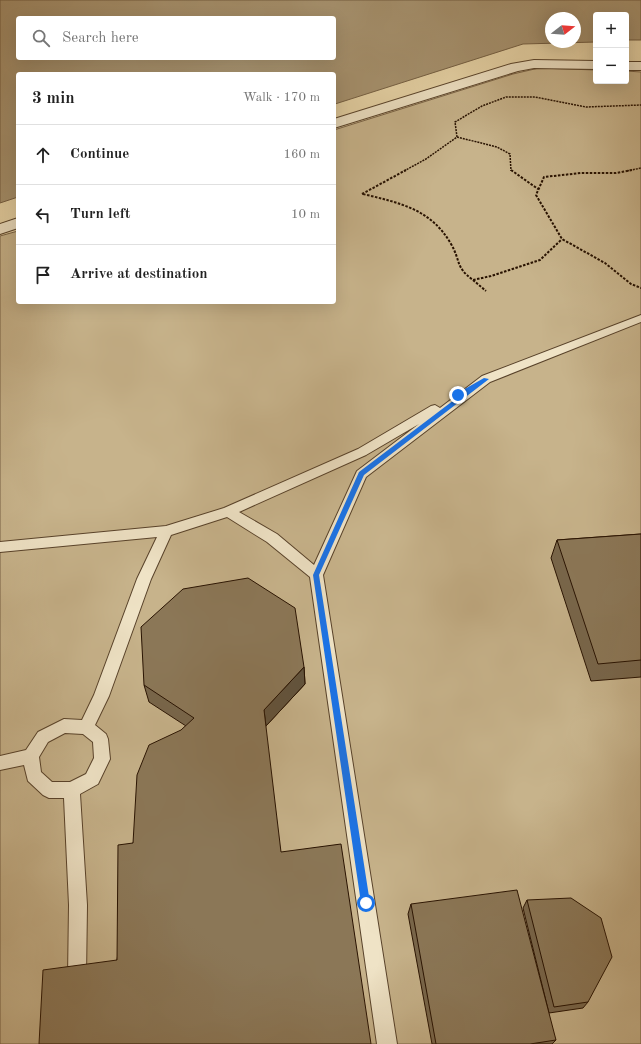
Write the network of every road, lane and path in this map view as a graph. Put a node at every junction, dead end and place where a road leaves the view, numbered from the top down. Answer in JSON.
{"nodes":[{"id":1,"x":593,"y":65,"type":"edge"},
{"id":2,"x":629,"y":66,"type":"edge"},
{"id":3,"x":641,"y":66,"type":"edge"},
{"id":4,"x":641,"y":105,"type":"edge"},
{"id":5,"x":336,"y":123,"type":"edge"},
{"id":6,"x":457,"y":138,"type":"junction"},
{"id":7,"x":641,"y":168,"type":"edge"},
{"id":8,"x":538,"y":189,"type":"junction"},
{"id":9,"x":16,"y":224,"type":"edge"},
{"id":10,"x":0,"y":229,"type":"edge"},
{"id":11,"x":562,"y":239,"type":"junction"},
{"id":12,"x":473,"y":280,"type":"junction"},
{"id":13,"x":641,"y":288,"type":"edge"},
{"id":14,"x":486,"y":291,"type":"dead end"},
{"id":15,"x":640,"y":322,"type":"edge"},
{"id":16,"x":486,"y":379,"type":"junction"},
{"id":17,"x":228,"y":512,"type":"junction"},
{"id":18,"x":166,"y":531,"type":"junction"},
{"id":19,"x":0,"y":547,"type":"edge"},
{"id":20,"x":316,"y":575,"type":"junction"},
{"id":21,"x":86,"y":727,"type":"junction"},
{"id":22,"x":32,"y":756,"type":"junction"},
{"id":23,"x":0,"y":763,"type":"edge"},
{"id":24,"x":72,"y":790,"type":"junction"},
{"id":25,"x":77,"y":977,"type":"edge"},
{"id":26,"x":387,"y":1044,"type":"edge"}],
"edges":[{"from":1,"to":5,"type":"street"},
{"from":2,"to":3,"type":"street"},
{"from":4,"to":6,"type":"path"},
{"from":6,"to":8,"type":"path"},
{"from":6,"to":12,"type":"path"},
{"from":7,"to":8,"type":"path"},
{"from":8,"to":11,"type":"path"},
{"from":9,"to":10,"type":"street"},
{"from":11,"to":12,"type":"path"},
{"from":11,"to":13,"type":"path"},
{"from":12,"to":14,"type":"path"},
{"from":15,"to":16,"type":"lane"},
{"from":16,"to":17,"type":"lane"},
{"from":16,"to":20,"type":"lane"},
{"from":17,"to":18,"type":"lane"},
{"from":17,"to":20,"type":"lane"},
{"from":18,"to":19,"type":"lane"},
{"from":18,"to":21,"type":"lane"},
{"from":20,"to":26,"type":"lane"},
{"from":21,"to":22,"type":"lane"},
{"from":21,"to":24,"type":"lane"},
{"from":22,"to":23,"type":"lane"},
{"from":22,"to":24,"type":"lane"},
{"from":24,"to":25,"type":"lane"}]}
